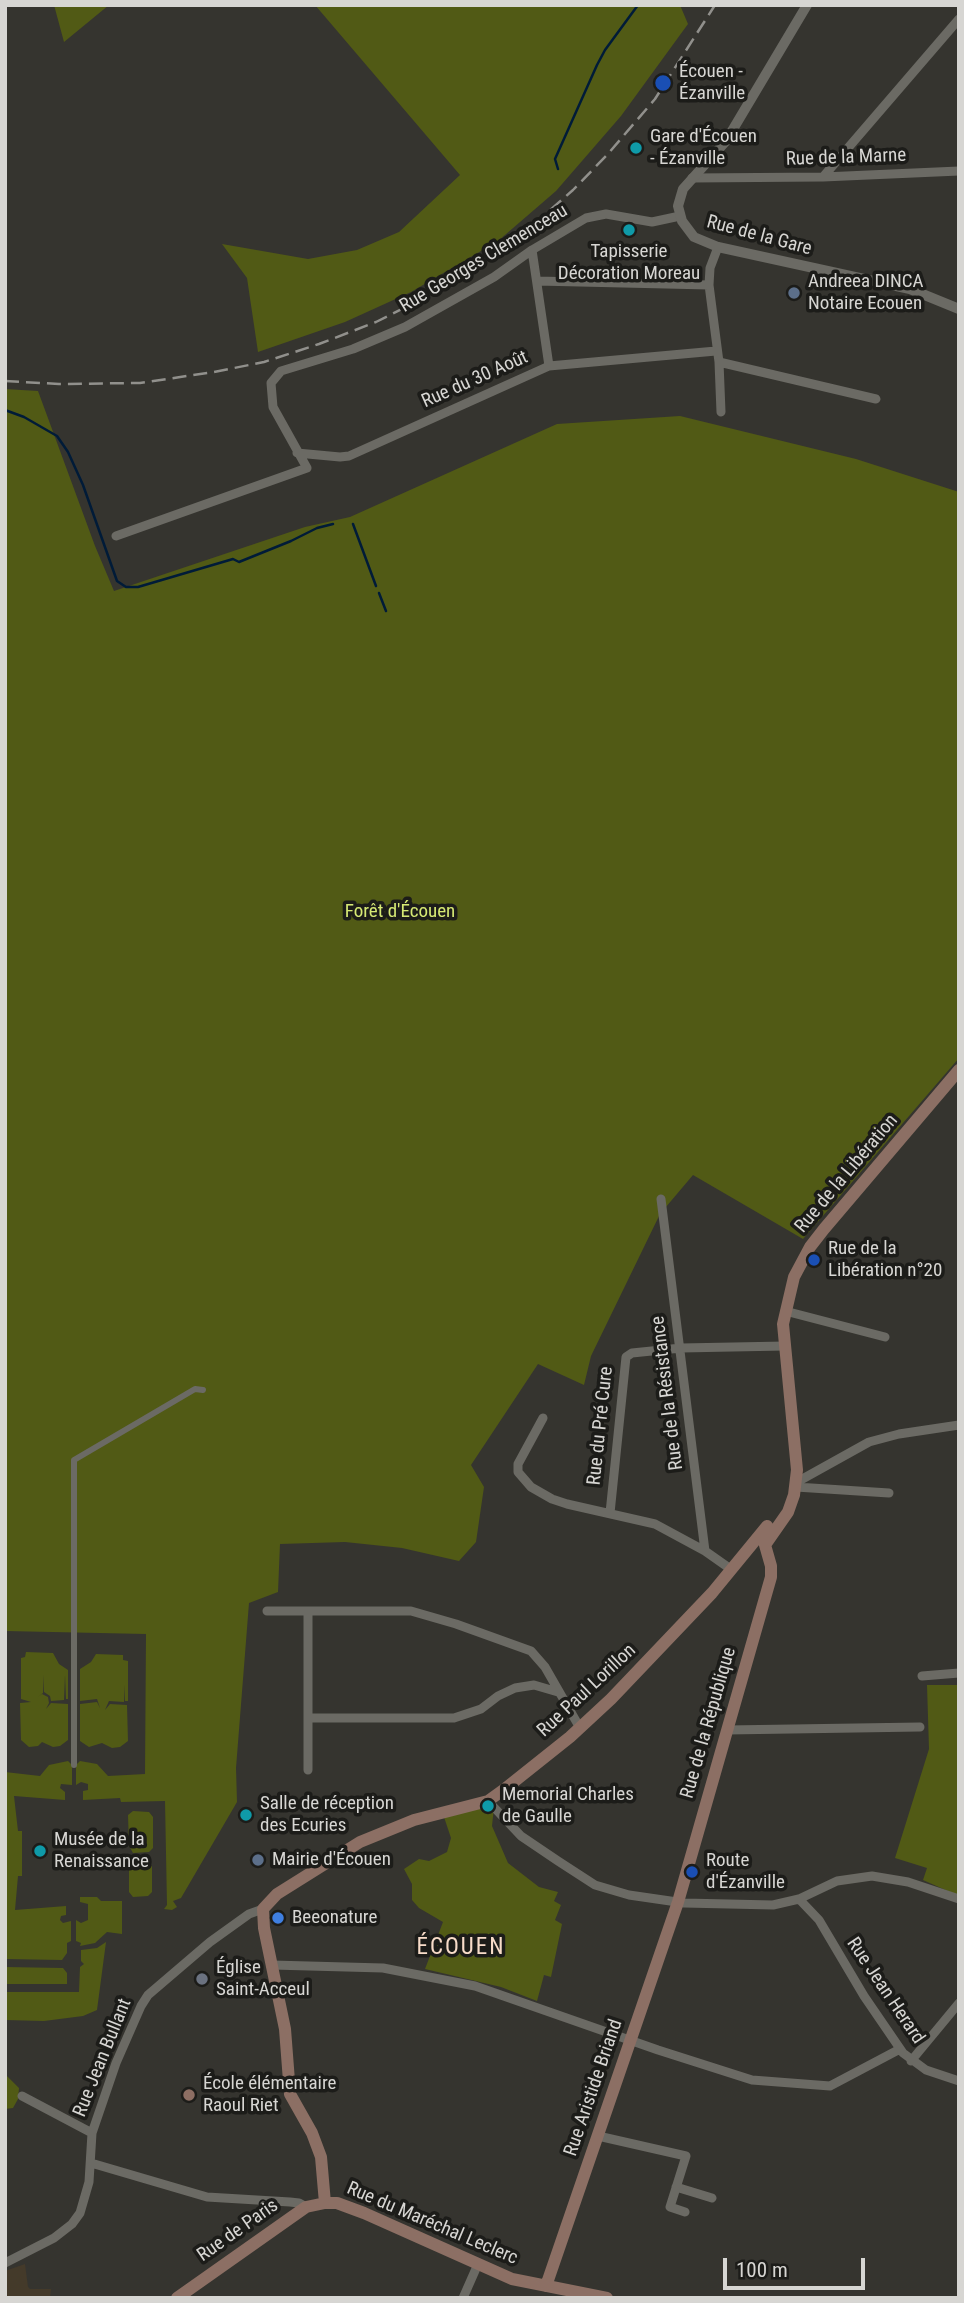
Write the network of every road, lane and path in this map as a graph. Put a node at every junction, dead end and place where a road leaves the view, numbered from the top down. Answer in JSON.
{"nodes":[{"id":1,"x":807,"y":5,"type":"edge"},
{"id":2,"x":959,"y":19,"type":"edge"},
{"id":3,"x":959,"y":171,"type":"edge"},
{"id":4,"x":823,"y":177,"type":"junction"},
{"id":5,"x":692,"y":178,"type":"junction"},
{"id":6,"x":680,"y":216,"type":"junction"},
{"id":7,"x":718,"y":247,"type":"junction"},
{"id":8,"x":532,"y":250,"type":"junction"},
{"id":9,"x":537,"y":281,"type":"junction"},
{"id":10,"x":709,"y":285,"type":"junction"},
{"id":11,"x":959,"y":309,"type":"edge"},
{"id":12,"x":716,"y":351,"type":"junction"},
{"id":13,"x":719,"y":362,"type":"junction"},
{"id":14,"x":549,"y":366,"type":"junction"},
{"id":15,"x":876,"y":399,"type":"dead end"},
{"id":16,"x":721,"y":412,"type":"dead end"},
{"id":17,"x":297,"y":453,"type":"junction"},
{"id":18,"x":116,"y":536,"type":"dead end"},
{"id":19,"x":959,"y":1070,"type":"edge"},
{"id":20,"x":661,"y":1199,"type":"dead end"},
{"id":21,"x":785,"y":1311,"type":"junction"},
{"id":22,"x":885,"y":1337,"type":"dead end"},
{"id":23,"x":785,"y":1346,"type":"junction"},
{"id":24,"x":681,"y":1348,"type":"junction"},
{"id":25,"x":203,"y":1390,"type":"dead end"},
{"id":26,"x":543,"y":1418,"type":"dead end"},
{"id":27,"x":959,"y":1425,"type":"edge"},
{"id":28,"x":797,"y":1484,"type":"junction"},
{"id":29,"x":889,"y":1493,"type":"dead end"},
{"id":30,"x":610,"y":1513,"type":"junction"},
{"id":31,"x":705,"y":1551,"type":"junction"},
{"id":32,"x":746,"y":1553,"type":"junction"},
{"id":33,"x":766,"y":1554,"type":"junction"},
{"id":34,"x":732,"y":1570,"type":"junction"},
{"id":35,"x":267,"y":1611,"type":"dead end"},
{"id":36,"x":308,"y":1611,"type":"junction"},
{"id":37,"x":959,"y":1673,"type":"edge"},
{"id":38,"x":922,"y":1676,"type":"dead end"},
{"id":39,"x":558,"y":1692,"type":"junction"},
{"id":40,"x":308,"y":1718,"type":"junction"},
{"id":41,"x":920,"y":1727,"type":"dead end"},
{"id":42,"x":580,"y":1728,"type":"junction"},
{"id":43,"x":727,"y":1730,"type":"junction"},
{"id":44,"x":74,"y":1765,"type":"dead end"},
{"id":45,"x":308,"y":1770,"type":"dead end"},
{"id":46,"x":488,"y":1801,"type":"junction"},
{"id":47,"x":799,"y":1899,"type":"junction"},
{"id":48,"x":959,"y":1899,"type":"edge"},
{"id":49,"x":678,"y":1902,"type":"junction"},
{"id":50,"x":263,"y":1909,"type":"junction"},
{"id":51,"x":272,"y":1965,"type":"junction"},
{"id":52,"x":959,"y":2003,"type":"edge"},
{"id":53,"x":631,"y":2041,"type":"junction"},
{"id":54,"x":900,"y":2049,"type":"junction"},
{"id":55,"x":911,"y":2061,"type":"junction"},
{"id":56,"x":959,"y":2081,"type":"edge"},
{"id":57,"x":22,"y":2096,"type":"dead end"},
{"id":58,"x":92,"y":2133,"type":"junction"},
{"id":59,"x":598,"y":2136,"type":"junction"},
{"id":60,"x":91,"y":2163,"type":"junction"},
{"id":61,"x":676,"y":2187,"type":"junction"},
{"id":62,"x":712,"y":2198,"type":"dead end"},
{"id":63,"x":325,"y":2203,"type":"junction"},
{"id":64,"x":306,"y":2207,"type":"junction"},
{"id":65,"x":685,"y":2212,"type":"dead end"},
{"id":66,"x":5,"y":2263,"type":"edge"},
{"id":67,"x":478,"y":2264,"type":"junction"},
{"id":68,"x":546,"y":2286,"type":"junction"},
{"id":69,"x":177,"y":2298,"type":"edge"},
{"id":70,"x":463,"y":2298,"type":"edge"},
{"id":71,"x":607,"y":2298,"type":"edge"}],
"edges":[{"from":1,"to":5,"type":"street","name":"Rue de la Gare"},
{"from":2,"to":4,"type":"street"},
{"from":3,"to":4,"type":"street","name":"Rue de la Marne"},
{"from":4,"to":5,"type":"street","name":"Rue de la Marne"},
{"from":5,"to":6,"type":"street","name":"Rue de la Gare"},
{"from":6,"to":7,"type":"street","name":"Rue de la Gare"},
{"from":6,"to":8,"type":"street","name":"Rue Georges Clemenceau"},
{"from":7,"to":10,"type":"street"},
{"from":7,"to":11,"type":"street","name":"Rue de la Gare"},
{"from":8,"to":9,"type":"street"},
{"from":8,"to":17,"type":"street","name":"Rue Georges Clemenceau"},
{"from":9,"to":10,"type":"street"},
{"from":9,"to":14,"type":"street"},
{"from":10,"to":12,"type":"street"},
{"from":12,"to":13,"type":"street"},
{"from":12,"to":14,"type":"street","name":"Rue du 30 Août"},
{"from":13,"to":15,"type":"street"},
{"from":13,"to":16,"type":"street"},
{"from":14,"to":17,"type":"street","name":"Rue du 30 Août"},
{"from":17,"to":18,"type":"street"},
{"from":19,"to":21,"type":"main road","name":"Rue de la Libération"},
{"from":20,"to":24,"type":"street","name":"Rue de la Résistance"},
{"from":21,"to":22,"type":"street"},
{"from":21,"to":23,"type":"main road","name":"Rue de la Libération"},
{"from":23,"to":24,"type":"street"},
{"from":23,"to":28,"type":"main road","name":"Rue de la Libération"},
{"from":24,"to":30,"type":"street","name":"Rue du Pré Cure"},
{"from":24,"to":31,"type":"street","name":"Rue de la Résistance"},
{"from":25,"to":44,"type":"street"},
{"from":26,"to":30,"type":"street","name":"Rue du Pré Cure"},
{"from":27,"to":28,"type":"street"},
{"from":28,"to":29,"type":"street"},
{"from":28,"to":32,"type":"main road","name":"Rue Paul Lorillon"},
{"from":28,"to":33,"type":"main road"},
{"from":30,"to":31,"type":"street","name":"Rue du Pré Cure"},
{"from":31,"to":34,"type":"street"},
{"from":32,"to":33,"type":"street"},
{"from":32,"to":34,"type":"main road","name":"Rue Paul Lorillon"},
{"from":33,"to":43,"type":"main road","name":"Rue de la République"},
{"from":34,"to":42,"type":"main road","name":"Rue Paul Lorillon"},
{"from":35,"to":36,"type":"street"},
{"from":36,"to":39,"type":"street"},
{"from":36,"to":40,"type":"street"},
{"from":37,"to":38,"type":"street"},
{"from":39,"to":40,"type":"street"},
{"from":39,"to":42,"type":"street"},
{"from":40,"to":45,"type":"street"},
{"from":41,"to":43,"type":"street"},
{"from":42,"to":46,"type":"main road","name":"Rue Paul Lorillon"},
{"from":43,"to":49,"type":"main road","name":"Rue de la République"},
{"from":46,"to":49,"type":"street"},
{"from":46,"to":50,"type":"main road","name":"Rue Paul Lorillon"},
{"from":47,"to":48,"type":"street"},
{"from":47,"to":49,"type":"street"},
{"from":47,"to":54,"type":"street","name":"Rue Jean Herard"},
{"from":49,"to":53,"type":"main road","name":"Rue Aristide Briand"},
{"from":50,"to":51,"type":"main road"},
{"from":50,"to":58,"type":"street","name":"Rue Jean Bullant"},
{"from":51,"to":53,"type":"street"},
{"from":51,"to":63,"type":"main road"},
{"from":52,"to":55,"type":"street"},
{"from":53,"to":54,"type":"street"},
{"from":53,"to":59,"type":"main road","name":"Rue Aristide Briand"},
{"from":54,"to":55,"type":"street","name":"Rue Jean Herard"},
{"from":55,"to":56,"type":"street","name":"Rue Jean Herard"},
{"from":57,"to":58,"type":"street"},
{"from":58,"to":60,"type":"street","name":"Rue Jean Bullant"},
{"from":59,"to":61,"type":"street"},
{"from":59,"to":68,"type":"main road","name":"Rue Aristide Briand"},
{"from":60,"to":64,"type":"street"},
{"from":60,"to":66,"type":"street","name":"Rue Jean Bullant"},
{"from":61,"to":62,"type":"street"},
{"from":61,"to":65,"type":"street"},
{"from":63,"to":64,"type":"main road","name":"Rue de Paris"},
{"from":63,"to":67,"type":"main road","name":"Rue du Maréchal Leclerc"},
{"from":64,"to":69,"type":"main road","name":"Rue de Paris"},
{"from":67,"to":68,"type":"main road","name":"Rue du Maréchal Leclerc"},
{"from":67,"to":70,"type":"street"},
{"from":68,"to":71,"type":"main road","name":"Rue du Maréchal Leclerc"}]}
